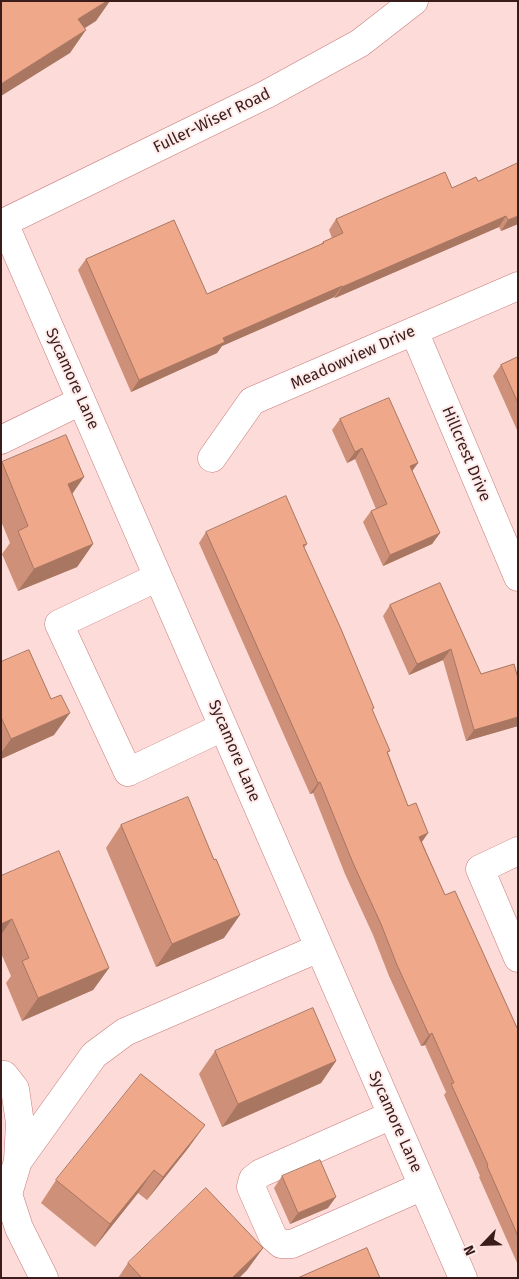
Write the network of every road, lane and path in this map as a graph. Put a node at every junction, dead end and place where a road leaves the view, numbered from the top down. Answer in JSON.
{"nodes":[{"id":1,"x":414,"y":1,"type":"edge"},
{"id":2,"x":2,"y":224,"type":"edge"},
{"id":3,"x":518,"y":286,"type":"edge"},
{"id":4,"x":414,"y":331,"type":"junction"},
{"id":5,"x":81,"y":401,"type":"junction"},
{"id":6,"x":1,"y":440,"type":"edge"},
{"id":7,"x":212,"y":458,"type":"dead end"},
{"id":8,"x":158,"y":577,"type":"junction"},
{"id":9,"x":518,"y":577,"type":"edge"},
{"id":10,"x":223,"y":727,"type":"junction"},
{"id":11,"x":518,"y":851,"type":"edge"},
{"id":12,"x":319,"y":948,"type":"junction"},
{"id":13,"x":518,"y":958,"type":"edge"},
{"id":14,"x":1,"y":1075,"type":"edge"},
{"id":15,"x":392,"y":1115,"type":"junction"},
{"id":16,"x":10,"y":1155,"type":"edge"},
{"id":17,"x":423,"y":1186,"type":"junction"},
{"id":18,"x":44,"y":1278,"type":"edge"},
{"id":19,"x":463,"y":1278,"type":"edge"}],
"edges":[{"from":1,"to":2,"type":"street","name":"Fuller-Wiser Road"},
{"from":2,"to":5,"type":"street","name":"Sycamore Lane"},
{"from":3,"to":4,"type":"street","name":"Meadowview Drive"},
{"from":4,"to":7,"type":"street","name":"Meadowview Drive"},
{"from":4,"to":9,"type":"street","name":"Hillcrest Drive"},
{"from":5,"to":6,"type":"street"},
{"from":5,"to":8,"type":"street","name":"Sycamore Lane"},
{"from":8,"to":10,"type":"street","name":"Sycamore Lane"},
{"from":8,"to":10,"type":"street"},
{"from":10,"to":12,"type":"street","name":"Sycamore Lane"},
{"from":11,"to":13,"type":"street"},
{"from":12,"to":15,"type":"street","name":"Sycamore Lane"},
{"from":12,"to":16,"type":"street"},
{"from":14,"to":16,"type":"street"},
{"from":15,"to":17,"type":"street","name":"Sycamore Lane"},
{"from":15,"to":17,"type":"street"},
{"from":16,"to":18,"type":"street"},
{"from":17,"to":19,"type":"street","name":"Sycamore Lane"}]}
